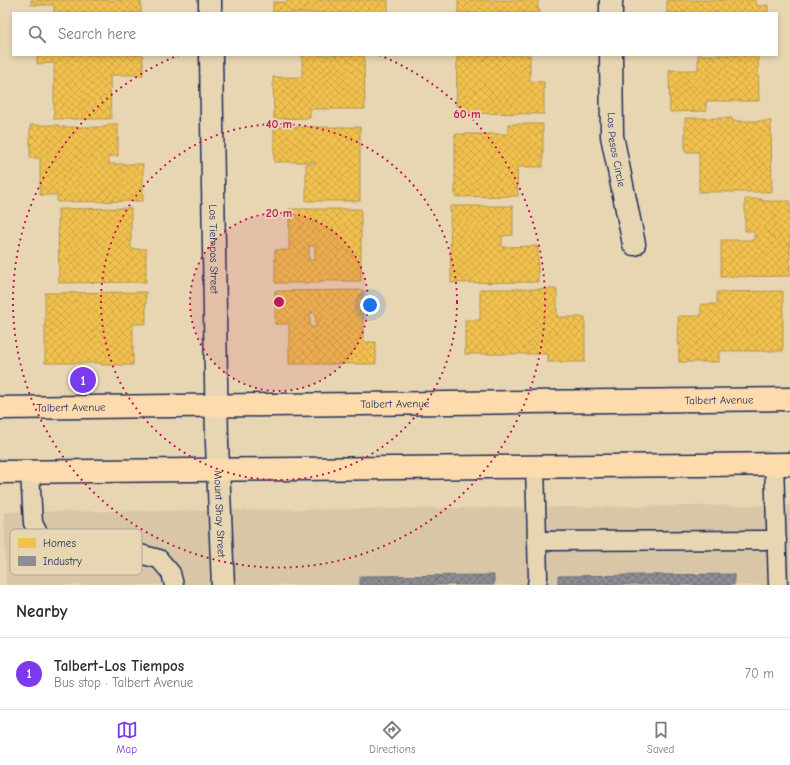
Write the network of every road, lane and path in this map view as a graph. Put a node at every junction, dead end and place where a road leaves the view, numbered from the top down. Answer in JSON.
{"nodes":[{"id":1,"x":210,"y":0,"type":"edge"},
{"id":2,"x":611,"y":0,"type":"edge"},
{"id":3,"x":210,"y":12,"type":"edge"},
{"id":4,"x":611,"y":12,"type":"edge"},
{"id":5,"x":211,"y":56,"type":"edge"},
{"id":6,"x":611,"y":56,"type":"edge"},
{"id":7,"x":634,"y":244,"type":"dead end"},
{"id":8,"x":790,"y":399,"type":"edge"},
{"id":9,"x":217,"y":405,"type":"junction"},
{"id":10,"x":0,"y":408,"type":"edge"},
{"id":11,"x":217,"y":443,"type":"joint"},
{"id":12,"x":782,"y":464,"type":"edge"},
{"id":13,"x":535,"y":466,"type":"junction"},
{"id":14,"x":219,"y":470,"type":"junction"},
{"id":15,"x":0,"y":472,"type":"edge"},
{"id":16,"x":30,"y":472,"type":"junction"},
{"id":17,"x":36,"y":529,"type":"edge"},
{"id":18,"x":777,"y":540,"type":"junction"},
{"id":19,"x":537,"y":541,"type":"junction"},
{"id":20,"x":142,"y":555,"type":"edge"},
{"id":21,"x":174,"y":585,"type":"edge"},
{"id":22,"x":223,"y":585,"type":"edge"},
{"id":23,"x":537,"y":585,"type":"edge"},
{"id":24,"x":778,"y":585,"type":"edge"}],
"edges":[{"from":1,"to":3,"type":"street"},
{"from":2,"to":4,"type":"street"},
{"from":5,"to":9,"type":"street","name":"Los Tiempos Street"},
{"from":6,"to":7,"type":"street","name":"Los Pesos Circle"},
{"from":8,"to":9,"type":"main road","name":"Talbert Avenue"},
{"from":9,"to":10,"type":"main road","name":"Talbert Avenue"},
{"from":9,"to":11,"type":"street","name":"Los Tiempos Street"},
{"from":11,"to":14,"type":"street","name":"Mount Shay Street"},
{"from":12,"to":13,"type":"main road"},
{"from":12,"to":18,"type":"lane"},
{"from":13,"to":14,"type":"main road"},
{"from":13,"to":19,"type":"lane"},
{"from":14,"to":16,"type":"main road"},
{"from":14,"to":22,"type":"street","name":"Mount Shay Street"},
{"from":15,"to":16,"type":"main road"},
{"from":16,"to":17,"type":"lane"},
{"from":18,"to":19,"type":"lane"},
{"from":18,"to":24,"type":"lane"},
{"from":19,"to":23,"type":"lane"},
{"from":20,"to":21,"type":"lane"}]}
